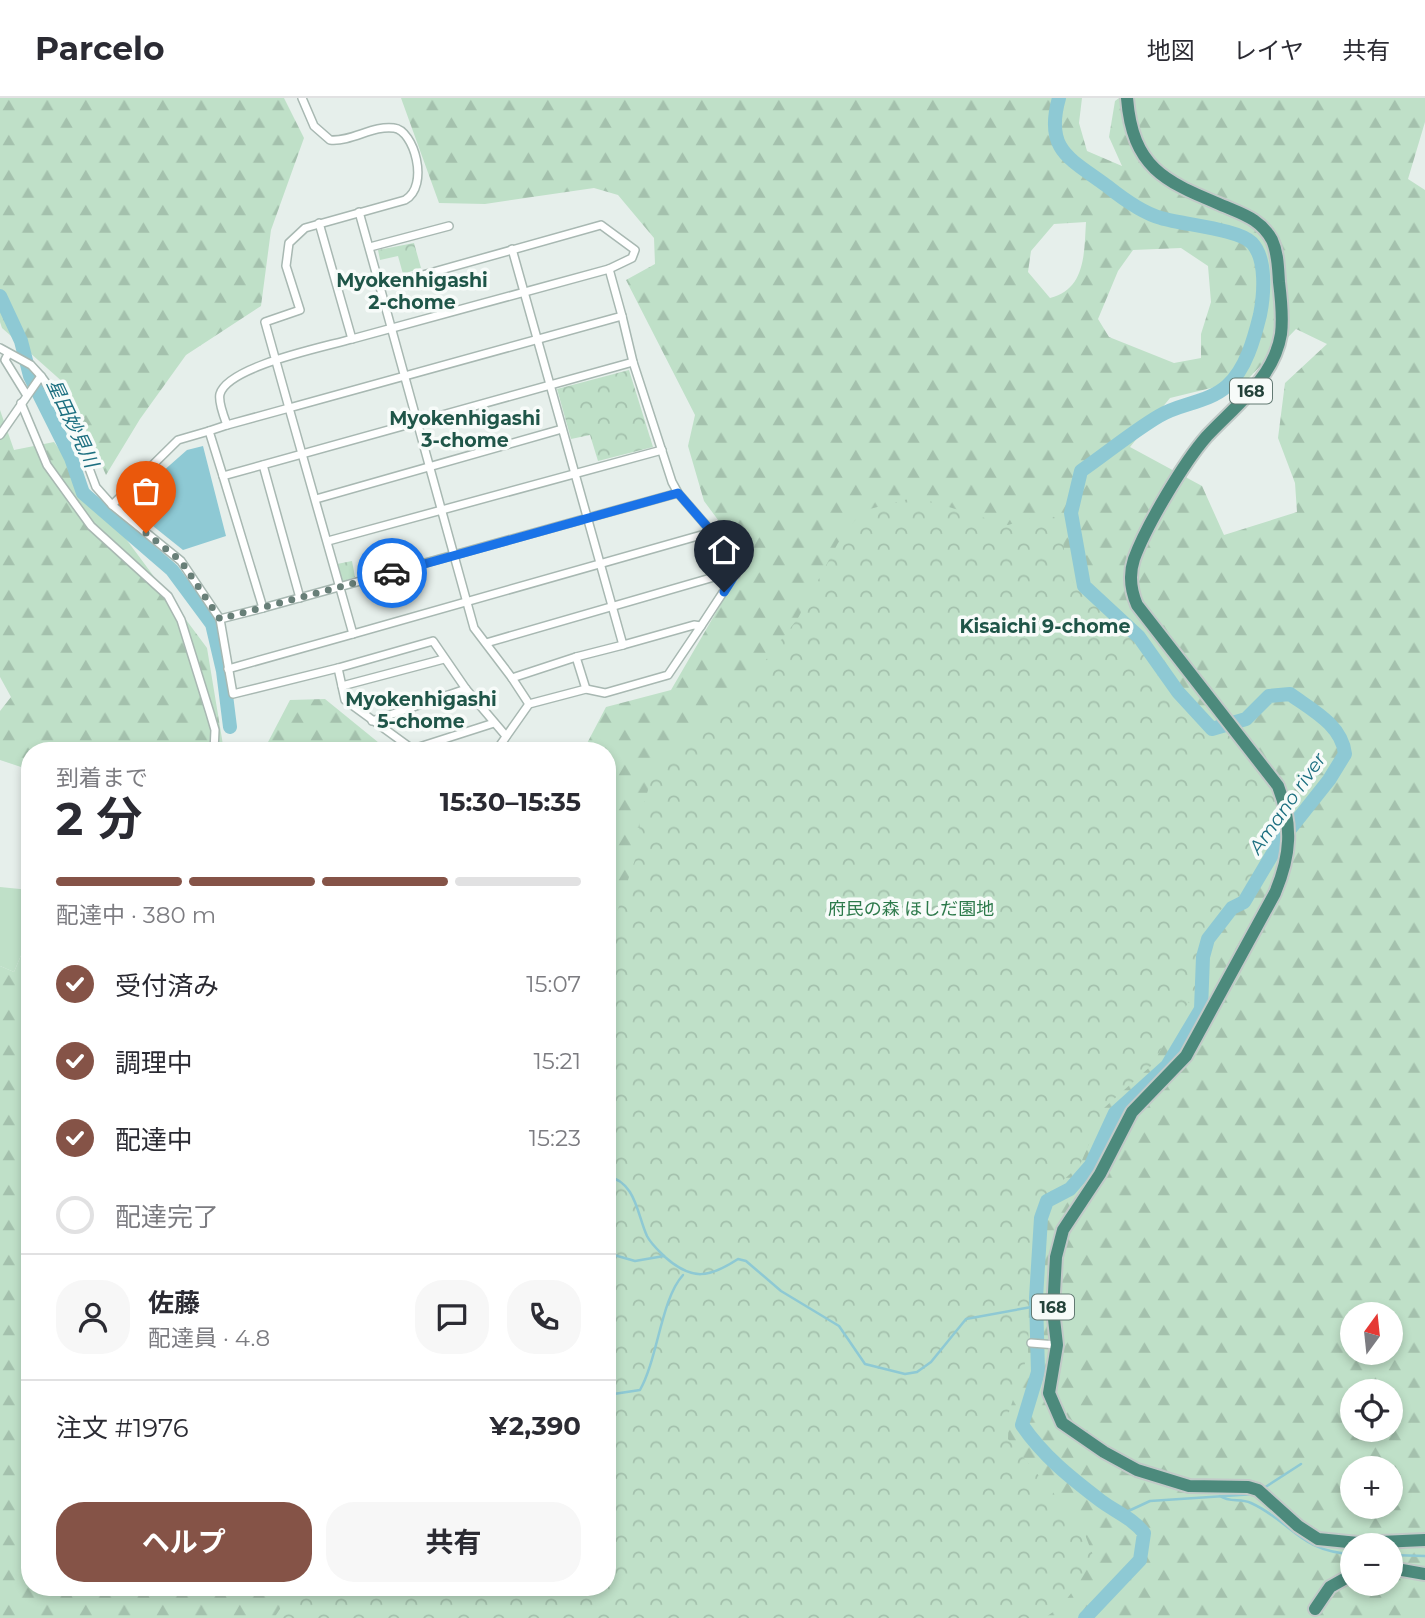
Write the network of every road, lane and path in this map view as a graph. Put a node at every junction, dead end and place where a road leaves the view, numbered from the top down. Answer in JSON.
{"nodes":[{"id":1,"x":302,"y":98,"type":"edge"},
{"id":2,"x":1128,"y":98,"type":"edge"},
{"id":3,"x":359,"y":212,"type":"junction"},
{"id":4,"x":319,"y":223,"type":"junction"},
{"id":5,"x":449,"y":226,"type":"dead end"},
{"id":6,"x":370,"y":247,"type":"junction"},
{"id":7,"x":512,"y":249,"type":"junction"},
{"id":8,"x":608,"y":269,"type":"junction"},
{"id":9,"x":380,"y":287,"type":"junction"},
{"id":10,"x":524,"y":292,"type":"junction"},
{"id":11,"x":622,"y":316,"type":"junction"},
{"id":12,"x":392,"y":330,"type":"junction"},
{"id":13,"x":352,"y":339,"type":"junction"},
{"id":14,"x":537,"y":339,"type":"junction"},
{"id":15,"x":0,"y":348,"type":"edge"},
{"id":16,"x":8,"y":354,"type":"junction"},
{"id":17,"x":278,"y":360,"type":"junction"},
{"id":18,"x":633,"y":362,"type":"junction"},
{"id":19,"x":405,"y":377,"type":"junction"},
{"id":20,"x":39,"y":378,"type":"junction"},
{"id":21,"x":551,"y":387,"type":"junction"},
{"id":22,"x":28,"y":392,"type":"junction"},
{"id":23,"x":20,"y":403,"type":"junction"},
{"id":24,"x":289,"y":408,"type":"junction"},
{"id":25,"x":417,"y":422,"type":"junction"},
{"id":26,"x":227,"y":425,"type":"junction"},
{"id":27,"x":562,"y":429,"type":"junction"},
{"id":28,"x":209,"y":430,"type":"junction"},
{"id":29,"x":0,"y":435,"type":"edge"},
{"id":30,"x":662,"y":450,"type":"junction"},
{"id":31,"x":302,"y":455,"type":"junction"},
{"id":32,"x":263,"y":465,"type":"junction"},
{"id":33,"x":429,"y":466,"type":"junction"},
{"id":34,"x":575,"y":474,"type":"junction"},
{"id":35,"x":223,"y":476,"type":"junction"},
{"id":36,"x":678,"y":493,"type":"junction"},
{"id":37,"x":316,"y":499,"type":"junction"},
{"id":38,"x":111,"y":505,"type":"junction"},
{"id":39,"x":443,"y":511,"type":"junction"},
{"id":40,"x":587,"y":519,"type":"junction"},
{"id":41,"x":712,"y":532,"type":"junction"},
{"id":42,"x":328,"y":541,"type":"junction"},
{"id":43,"x":453,"y":555,"type":"junction"},
{"id":44,"x":600,"y":566,"type":"junction"},
{"id":45,"x":736,"y":575,"type":"junction"},
{"id":46,"x":339,"y":588,"type":"junction"},
{"id":47,"x":300,"y":598,"type":"junction"},
{"id":48,"x":466,"y":602,"type":"junction"},
{"id":49,"x":611,"y":606,"type":"junction"},
{"id":50,"x":263,"y":608,"type":"junction"},
{"id":51,"x":220,"y":619,"type":"junction"},
{"id":52,"x":701,"y":626,"type":"junction"},
{"id":53,"x":353,"y":634,"type":"junction"},
{"id":54,"x":486,"y":643,"type":"junction"},
{"id":55,"x":623,"y":645,"type":"junction"},
{"id":56,"x":576,"y":657,"type":"junction"},
{"id":57,"x":444,"y":659,"type":"junction"},
{"id":58,"x":338,"y":668,"type":"junction"},
{"id":59,"x":228,"y":669,"type":"junction"},
{"id":60,"x":512,"y":678,"type":"junction"},
{"id":61,"x":342,"y":686,"type":"junction"},
{"id":62,"x":466,"y":689,"type":"junction"},
{"id":63,"x":586,"y":690,"type":"junction"},
{"id":64,"x":529,"y":704,"type":"junction"},
{"id":65,"x":372,"y":722,"type":"junction"},
{"id":66,"x":494,"y":723,"type":"junction"},
{"id":67,"x":506,"y":736,"type":"junction"},
{"id":68,"x":214,"y":742,"type":"edge"},
{"id":69,"x":402,"y":742,"type":"edge"},
{"id":70,"x":438,"y":742,"type":"edge"},
{"id":71,"x":502,"y":742,"type":"edge"},
{"id":72,"x":1031,"y":1343,"type":"dead end"},
{"id":73,"x":1054,"y":1345,"type":"junction"},
{"id":74,"x":1425,"y":1540,"type":"edge"},
{"id":75,"x":1403,"y":1570,"type":"edge"},
{"id":76,"x":1425,"y":1574,"type":"edge"},
{"id":77,"x":1340,"y":1581,"type":"edge"},
{"id":78,"x":1315,"y":1609,"type":"dead end"}],
"edges":[{"from":1,"to":3,"type":"street"},
{"from":2,"to":73,"type":"highway","number":"168"},
{"from":3,"to":4,"type":"street"},
{"from":3,"to":6,"type":"street"},
{"from":4,"to":13,"type":"street"},
{"from":4,"to":17,"type":"street"},
{"from":5,"to":6,"type":"street"},
{"from":6,"to":9,"type":"street"},
{"from":7,"to":8,"type":"street"},
{"from":7,"to":9,"type":"street"},
{"from":7,"to":10,"type":"street"},
{"from":8,"to":10,"type":"street"},
{"from":8,"to":11,"type":"street"},
{"from":9,"to":12,"type":"street"},
{"from":10,"to":12,"type":"street"},
{"from":10,"to":14,"type":"street"},
{"from":11,"to":14,"type":"street"},
{"from":11,"to":18,"type":"street"},
{"from":12,"to":13,"type":"street"},
{"from":12,"to":19,"type":"street"},
{"from":13,"to":17,"type":"street"},
{"from":14,"to":19,"type":"street"},
{"from":14,"to":21,"type":"street"},
{"from":15,"to":16,"type":"street"},
{"from":16,"to":20,"type":"street"},
{"from":16,"to":22,"type":"street"},
{"from":17,"to":24,"type":"street"},
{"from":17,"to":26,"type":"street"},
{"from":18,"to":21,"type":"street"},
{"from":18,"to":30,"type":"street"},
{"from":19,"to":24,"type":"street"},
{"from":19,"to":25,"type":"street"},
{"from":20,"to":22,"type":"street"},
{"from":20,"to":38,"type":"street"},
{"from":21,"to":25,"type":"street"},
{"from":21,"to":27,"type":"street"},
{"from":22,"to":23,"type":"street"},
{"from":23,"to":29,"type":"street"},
{"from":23,"to":68,"type":"street"},
{"from":24,"to":26,"type":"street"},
{"from":24,"to":31,"type":"street"},
{"from":25,"to":31,"type":"street"},
{"from":25,"to":33,"type":"street"},
{"from":26,"to":28,"type":"street"},
{"from":27,"to":33,"type":"street"},
{"from":27,"to":34,"type":"street"},
{"from":28,"to":35,"type":"street"},
{"from":28,"to":38,"type":"street"},
{"from":30,"to":34,"type":"street"},
{"from":30,"to":36,"type":"street"},
{"from":31,"to":32,"type":"street"},
{"from":31,"to":37,"type":"street"},
{"from":32,"to":35,"type":"street"},
{"from":32,"to":47,"type":"street"},
{"from":33,"to":37,"type":"street"},
{"from":33,"to":39,"type":"street"},
{"from":34,"to":39,"type":"street"},
{"from":34,"to":40,"type":"street"},
{"from":35,"to":50,"type":"street"},
{"from":36,"to":40,"type":"street"},
{"from":36,"to":41,"type":"street"},
{"from":37,"to":42,"type":"street"},
{"from":38,"to":51,"type":"street"},
{"from":39,"to":42,"type":"street"},
{"from":39,"to":43,"type":"street"},
{"from":40,"to":43,"type":"street"},
{"from":40,"to":44,"type":"street"},
{"from":41,"to":44,"type":"street"},
{"from":41,"to":45,"type":"street"},
{"from":42,"to":46,"type":"street"},
{"from":43,"to":46,"type":"street"},
{"from":43,"to":48,"type":"street"},
{"from":44,"to":48,"type":"street"},
{"from":44,"to":49,"type":"street"},
{"from":45,"to":49,"type":"street"},
{"from":45,"to":52,"type":"street"},
{"from":46,"to":47,"type":"street"},
{"from":46,"to":53,"type":"street"},
{"from":47,"to":50,"type":"street"},
{"from":48,"to":53,"type":"street"},
{"from":48,"to":54,"type":"street"},
{"from":49,"to":54,"type":"street"},
{"from":49,"to":55,"type":"street"},
{"from":50,"to":51,"type":"street"},
{"from":51,"to":59,"type":"street"},
{"from":52,"to":55,"type":"street"},
{"from":52,"to":63,"type":"street"},
{"from":53,"to":59,"type":"street"},
{"from":54,"to":60,"type":"street"},
{"from":55,"to":56,"type":"street"},
{"from":56,"to":60,"type":"street"},
{"from":56,"to":63,"type":"street"},
{"from":57,"to":58,"type":"street"},
{"from":57,"to":61,"type":"street"},
{"from":57,"to":62,"type":"street"},
{"from":58,"to":59,"type":"street"},
{"from":58,"to":61,"type":"street"},
{"from":60,"to":64,"type":"street"},
{"from":61,"to":65,"type":"street"},
{"from":62,"to":65,"type":"street"},
{"from":62,"to":66,"type":"street"},
{"from":63,"to":64,"type":"street"},
{"from":64,"to":67,"type":"street"},
{"from":65,"to":69,"type":"street"},
{"from":66,"to":67,"type":"street"},
{"from":66,"to":70,"type":"street"},
{"from":67,"to":71,"type":"street"},
{"from":72,"to":73,"type":"street"},
{"from":73,"to":74,"type":"highway","number":"168"},
{"from":75,"to":76,"type":"highway"},
{"from":77,"to":78,"type":"highway"}]}
